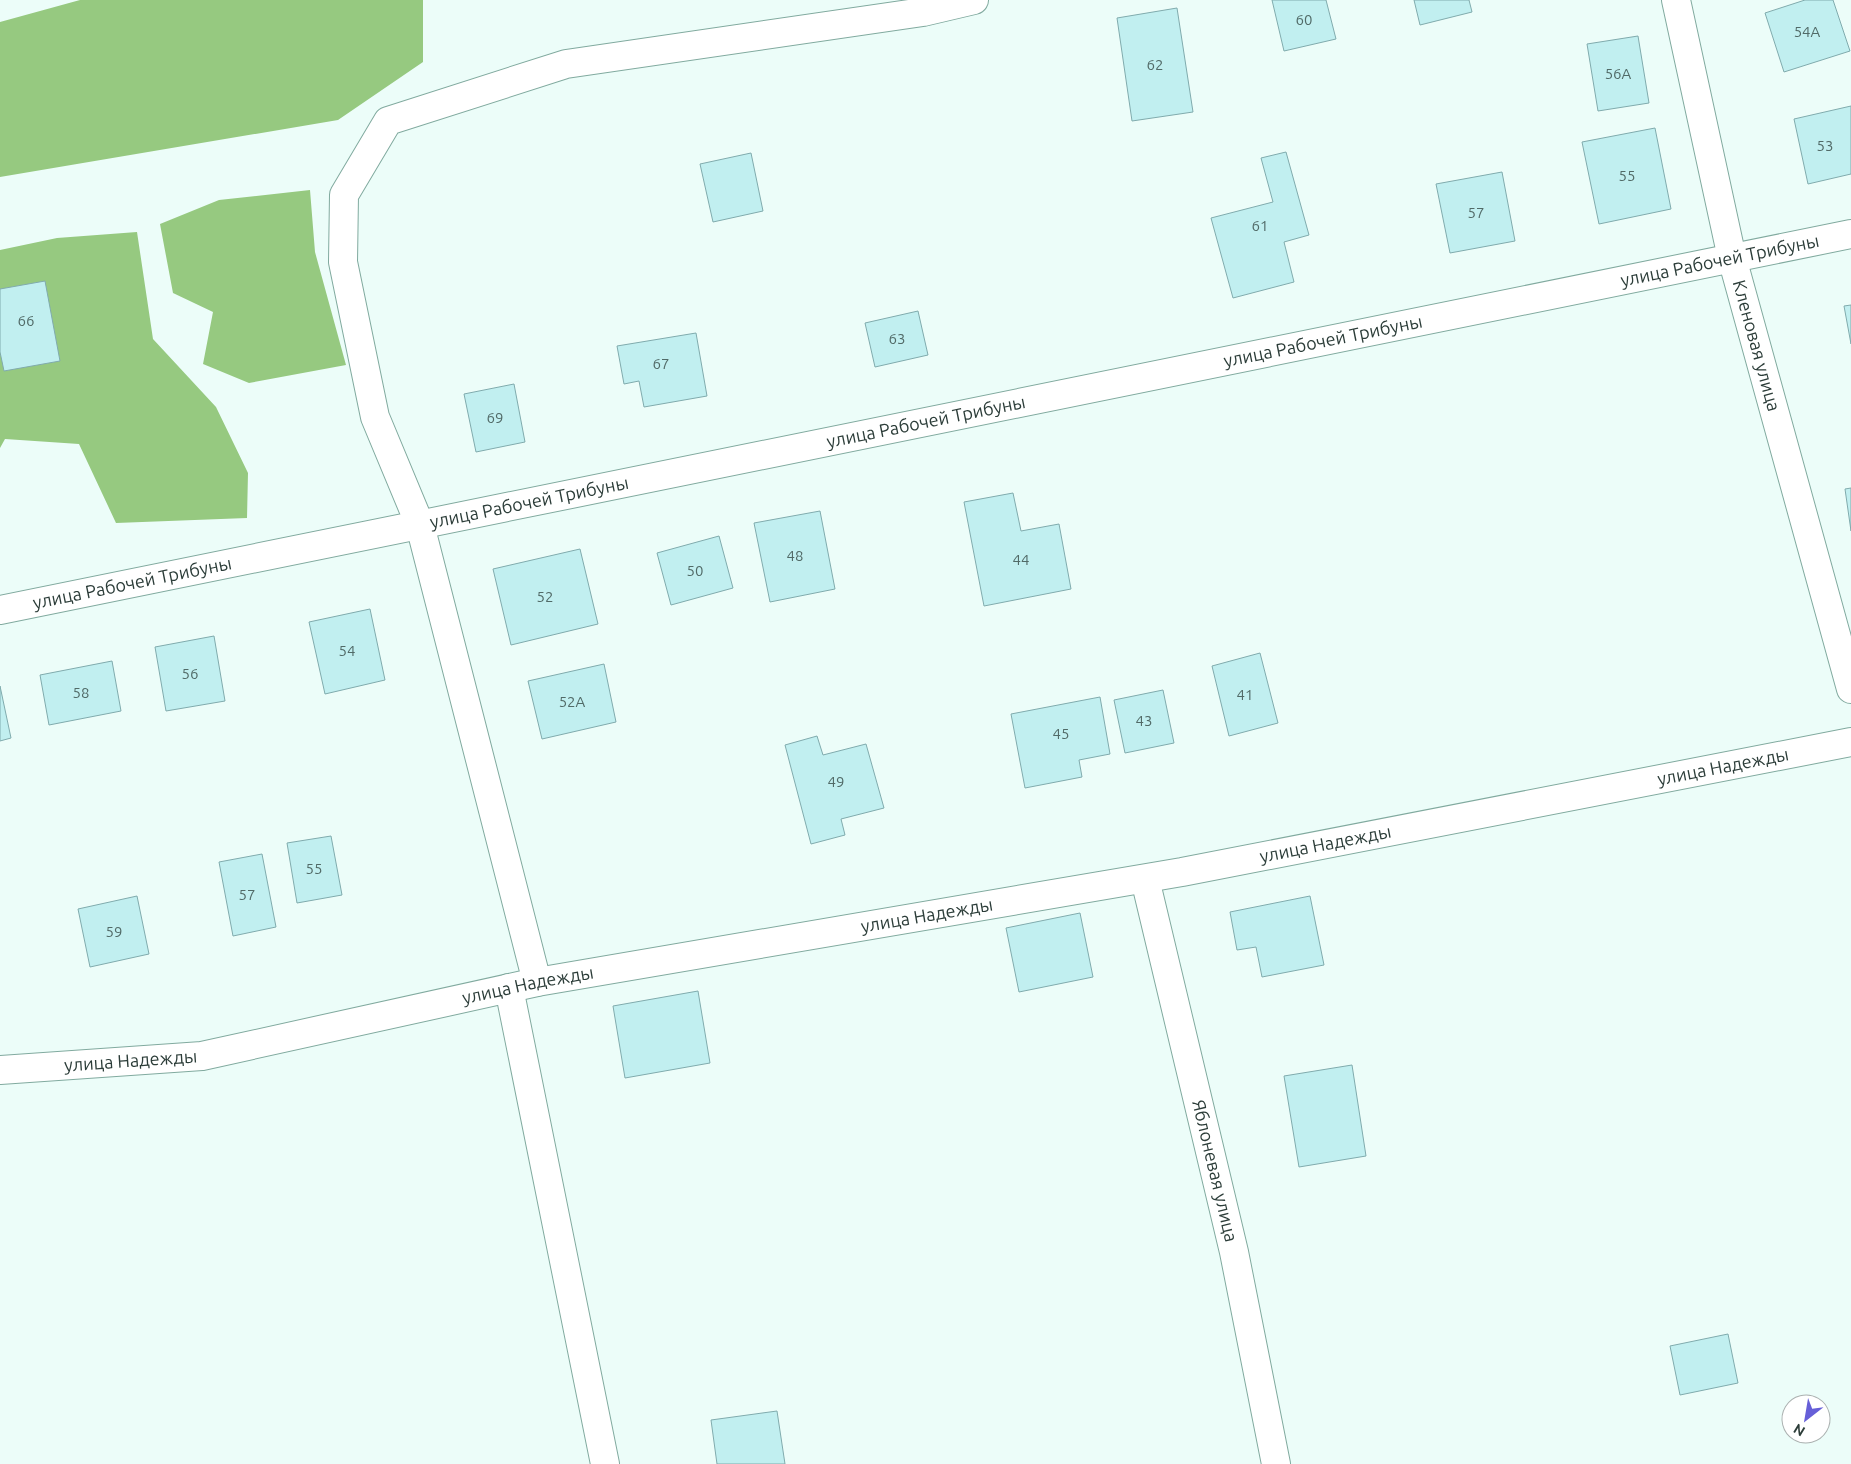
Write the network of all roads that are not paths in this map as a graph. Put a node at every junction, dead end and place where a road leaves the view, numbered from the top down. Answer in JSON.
{"nodes":[{"id":1,"x":974,"y":0,"type":"edge"},
{"id":2,"x":1676,"y":0,"type":"edge"},
{"id":3,"x":1851,"y":234,"type":"edge"},
{"id":4,"x":1732,"y":258,"type":"junction"},
{"id":5,"x":420,"y":525,"type":"junction"},
{"id":6,"x":0,"y":610,"type":"edge"},
{"id":7,"x":1851,"y":688,"type":"edge"},
{"id":8,"x":1851,"y":742,"type":"edge"},
{"id":9,"x":1145,"y":878,"type":"junction"},
{"id":10,"x":538,"y":982,"type":"junction"},
{"id":11,"x":509,"y":988,"type":"junction"},
{"id":12,"x":0,"y":1070,"type":"edge"},
{"id":13,"x":604,"y":1464,"type":"edge"},
{"id":14,"x":1276,"y":1464,"type":"edge"}],
"edges":[{"from":1,"to":5,"type":"street"},
{"from":2,"to":4,"type":"street","name":"Кленовая улица"},
{"from":3,"to":4,"type":"street","name":"улица Рабочей Трибуны"},
{"from":4,"to":5,"type":"street","name":"улица Рабочей Трибуны"},
{"from":4,"to":7,"type":"street","name":"Кленовая улица"},
{"from":5,"to":6,"type":"street","name":"улица Рабочей Трибуны"},
{"from":5,"to":10,"type":"street"},
{"from":8,"to":9,"type":"street","name":"улица Надежды"},
{"from":9,"to":10,"type":"street","name":"улица Надежды"},
{"from":9,"to":14,"type":"street","name":"Яблоневая улица"},
{"from":10,"to":11,"type":"street","name":"улица Надежды"},
{"from":11,"to":12,"type":"street","name":"улица Надежды"},
{"from":11,"to":13,"type":"street"}]}
